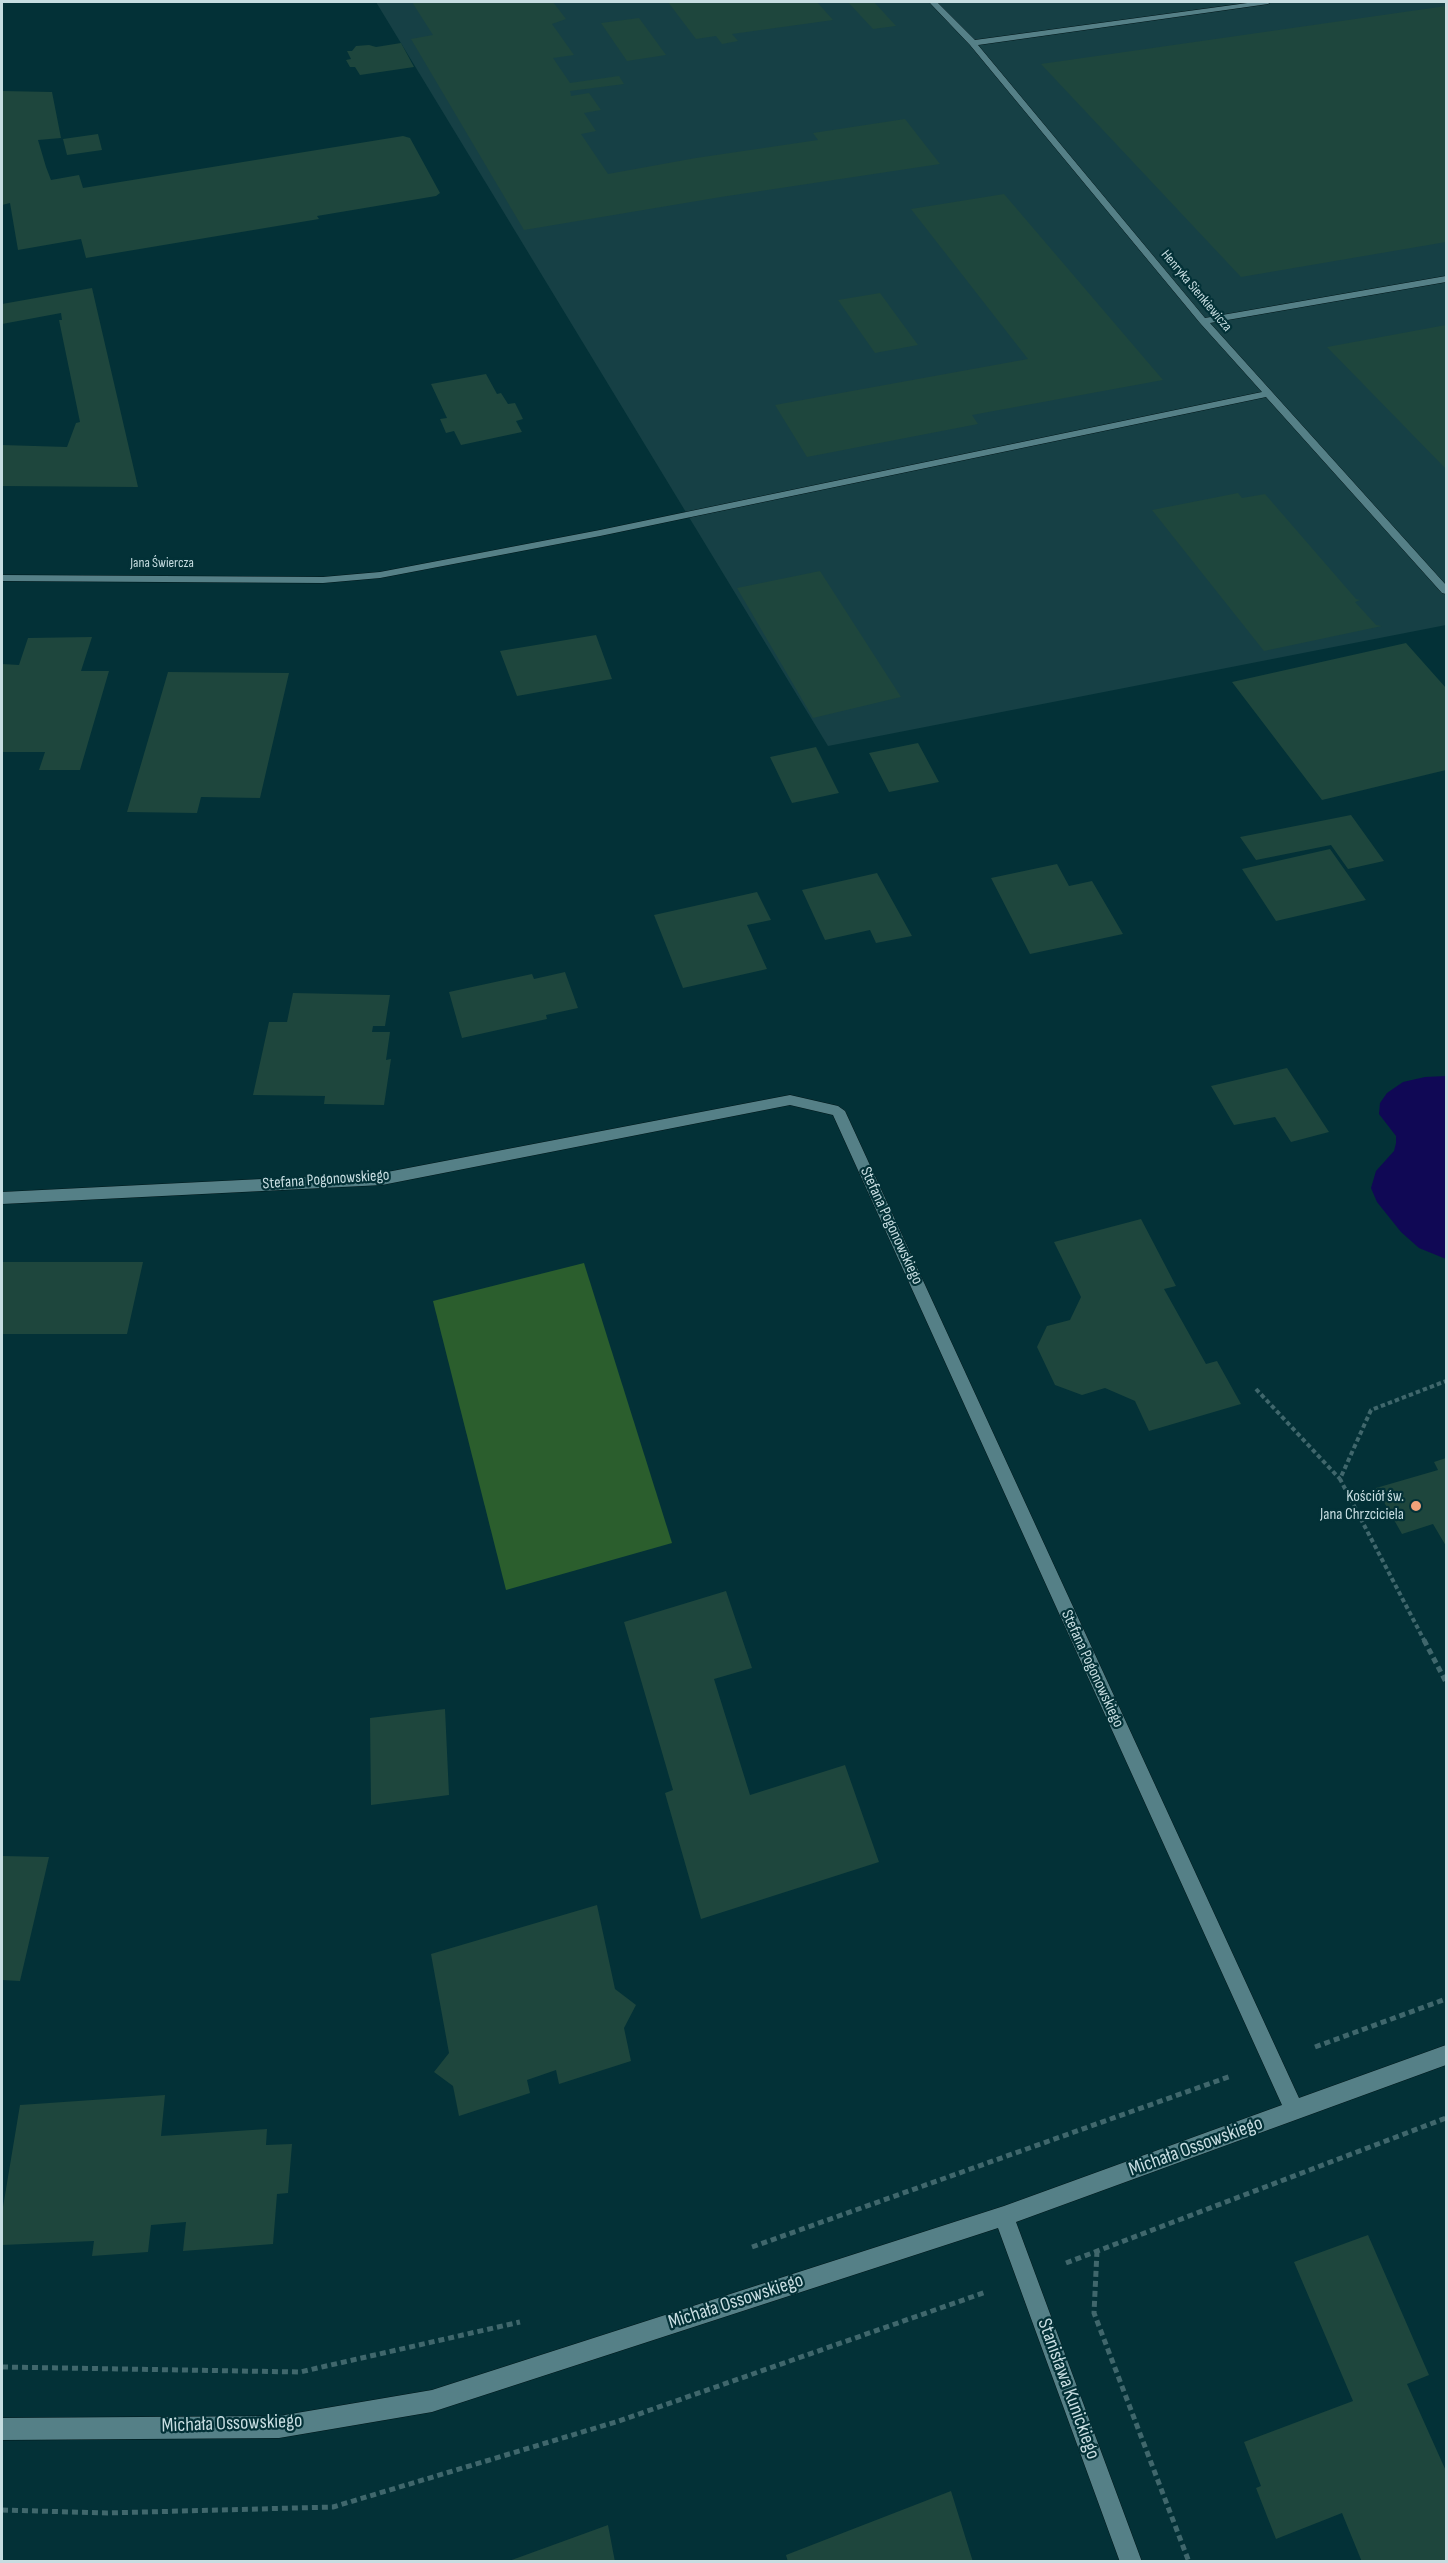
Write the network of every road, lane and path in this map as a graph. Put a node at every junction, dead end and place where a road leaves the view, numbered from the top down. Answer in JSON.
{"nodes":[{"id":1,"x":933,"y":2,"type":"edge"},
{"id":2,"x":1268,"y":2,"type":"edge"},
{"id":3,"x":973,"y":43,"type":"junction"},
{"id":4,"x":1446,"y":279,"type":"edge"},
{"id":5,"x":1203,"y":321,"type":"junction"},
{"id":6,"x":1267,"y":394,"type":"junction"},
{"id":7,"x":2,"y":578,"type":"edge"},
{"id":8,"x":1446,"y":591,"type":"edge"},
{"id":9,"x":2,"y":1198,"type":"edge"},
{"id":10,"x":1446,"y":1381,"type":"edge"},
{"id":11,"x":1256,"y":1389,"type":"dead end"},
{"id":12,"x":1340,"y":1479,"type":"junction"},
{"id":13,"x":1446,"y":1682,"type":"edge"},
{"id":14,"x":1446,"y":1999,"type":"edge"},
{"id":15,"x":1446,"y":2055,"type":"edge"},
{"id":16,"x":1271,"y":2061,"type":"junction"},
{"id":17,"x":1295,"y":2111,"type":"junction"},
{"id":18,"x":1446,"y":2118,"type":"edge"},
{"id":19,"x":1004,"y":2216,"type":"junction"},
{"id":20,"x":741,"y":2251,"type":"dead end"},
{"id":21,"x":1097,"y":2252,"type":"junction"},
{"id":22,"x":1027,"y":2277,"type":"junction"},
{"id":23,"x":526,"y":2321,"type":"dead end"},
{"id":24,"x":2,"y":2367,"type":"edge"},
{"id":25,"x":2,"y":2429,"type":"edge"},
{"id":26,"x":2,"y":2510,"type":"edge"},
{"id":27,"x":1131,"y":2562,"type":"edge"},
{"id":28,"x":1189,"y":2562,"type":"edge"}],
"edges":[{"from":1,"to":3,"type":"street","name":"Henryka Sienkiewicza"},
{"from":2,"to":3,"type":"street"},
{"from":3,"to":5,"type":"street","name":"Henryka Sienkiewicza"},
{"from":4,"to":5,"type":"street"},
{"from":5,"to":6,"type":"street","name":"Henryka Sienkiewicza"},
{"from":6,"to":7,"type":"street","name":"Jana Świercza"},
{"from":6,"to":8,"type":"street","name":"Henryka Sienkiewicza"},
{"from":9,"to":16,"type":"street","name":"Stefana Pogonowskiego"},
{"from":10,"to":12,"type":"path"},
{"from":11,"to":12,"type":"path"},
{"from":12,"to":13,"type":"path"},
{"from":14,"to":16,"type":"path"},
{"from":15,"to":17,"type":"street","name":"Michała Ossowskiego"},
{"from":16,"to":17,"type":"street","name":"Stefana Pogonowskiego"},
{"from":16,"to":20,"type":"path"},
{"from":17,"to":19,"type":"street","name":"Michała Ossowskiego"},
{"from":18,"to":21,"type":"path"},
{"from":19,"to":22,"type":"street","name":"Stanisława Kunickiego"},
{"from":19,"to":25,"type":"street","name":"Michała Ossowskiego"},
{"from":21,"to":22,"type":"path"},
{"from":21,"to":28,"type":"path"},
{"from":22,"to":26,"type":"path"},
{"from":22,"to":27,"type":"street","name":"Stanisława Kunickiego"},
{"from":23,"to":24,"type":"path"}]}
